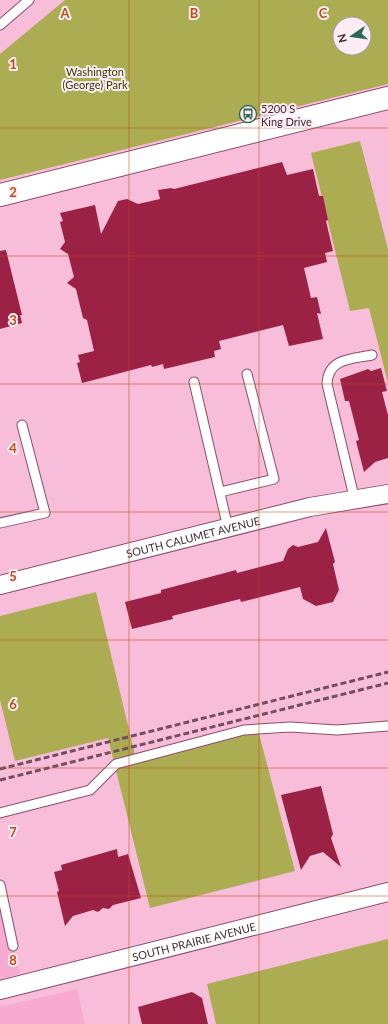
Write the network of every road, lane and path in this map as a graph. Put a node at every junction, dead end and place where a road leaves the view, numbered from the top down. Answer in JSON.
{"nodes":[{"id":1,"x":29,"y":0,"type":"edge"},
{"id":2,"x":0,"y":24,"type":"edge"},
{"id":3,"x":388,"y":98,"type":"edge"},
{"id":4,"x":0,"y":195,"type":"edge"},
{"id":5,"x":372,"y":355,"type":"dead end"},
{"id":6,"x":247,"y":374,"type":"dead end"},
{"id":7,"x":194,"y":382,"type":"dead end"},
{"id":8,"x":22,"y":425,"type":"dead end"},
{"id":9,"x":220,"y":492,"type":"junction"},
{"id":10,"x":388,"y":494,"type":"edge"},
{"id":11,"x":355,"y":500,"type":"junction"},
{"id":12,"x":0,"y":523,"type":"edge"},
{"id":13,"x":228,"y":528,"type":"junction"},
{"id":14,"x":0,"y":585,"type":"edge"},
{"id":15,"x":388,"y":726,"type":"edge"},
{"id":16,"x":0,"y":813,"type":"edge"},
{"id":17,"x":0,"y":885,"type":"edge"},
{"id":18,"x":388,"y":892,"type":"edge"},
{"id":19,"x":13,"y":946,"type":"dead end"},
{"id":20,"x":0,"y":990,"type":"edge"}],
"edges":[{"from":1,"to":2,"type":"lane"},
{"from":3,"to":4,"type":"street"},
{"from":5,"to":11,"type":"lane"},
{"from":6,"to":9,"type":"lane"},
{"from":7,"to":9,"type":"lane"},
{"from":8,"to":12,"type":"lane"},
{"from":9,"to":13,"type":"lane"},
{"from":10,"to":11,"type":"street","name":"SOUTH CALUMET AVENUE"},
{"from":11,"to":13,"type":"street","name":"SOUTH CALUMET AVENUE"},
{"from":13,"to":14,"type":"street","name":"SOUTH CALUMET AVENUE"},
{"from":15,"to":16,"type":"lane"},
{"from":17,"to":19,"type":"lane"},
{"from":18,"to":20,"type":"street","name":"SOUTH PRAIRIE AVENUE"}]}
